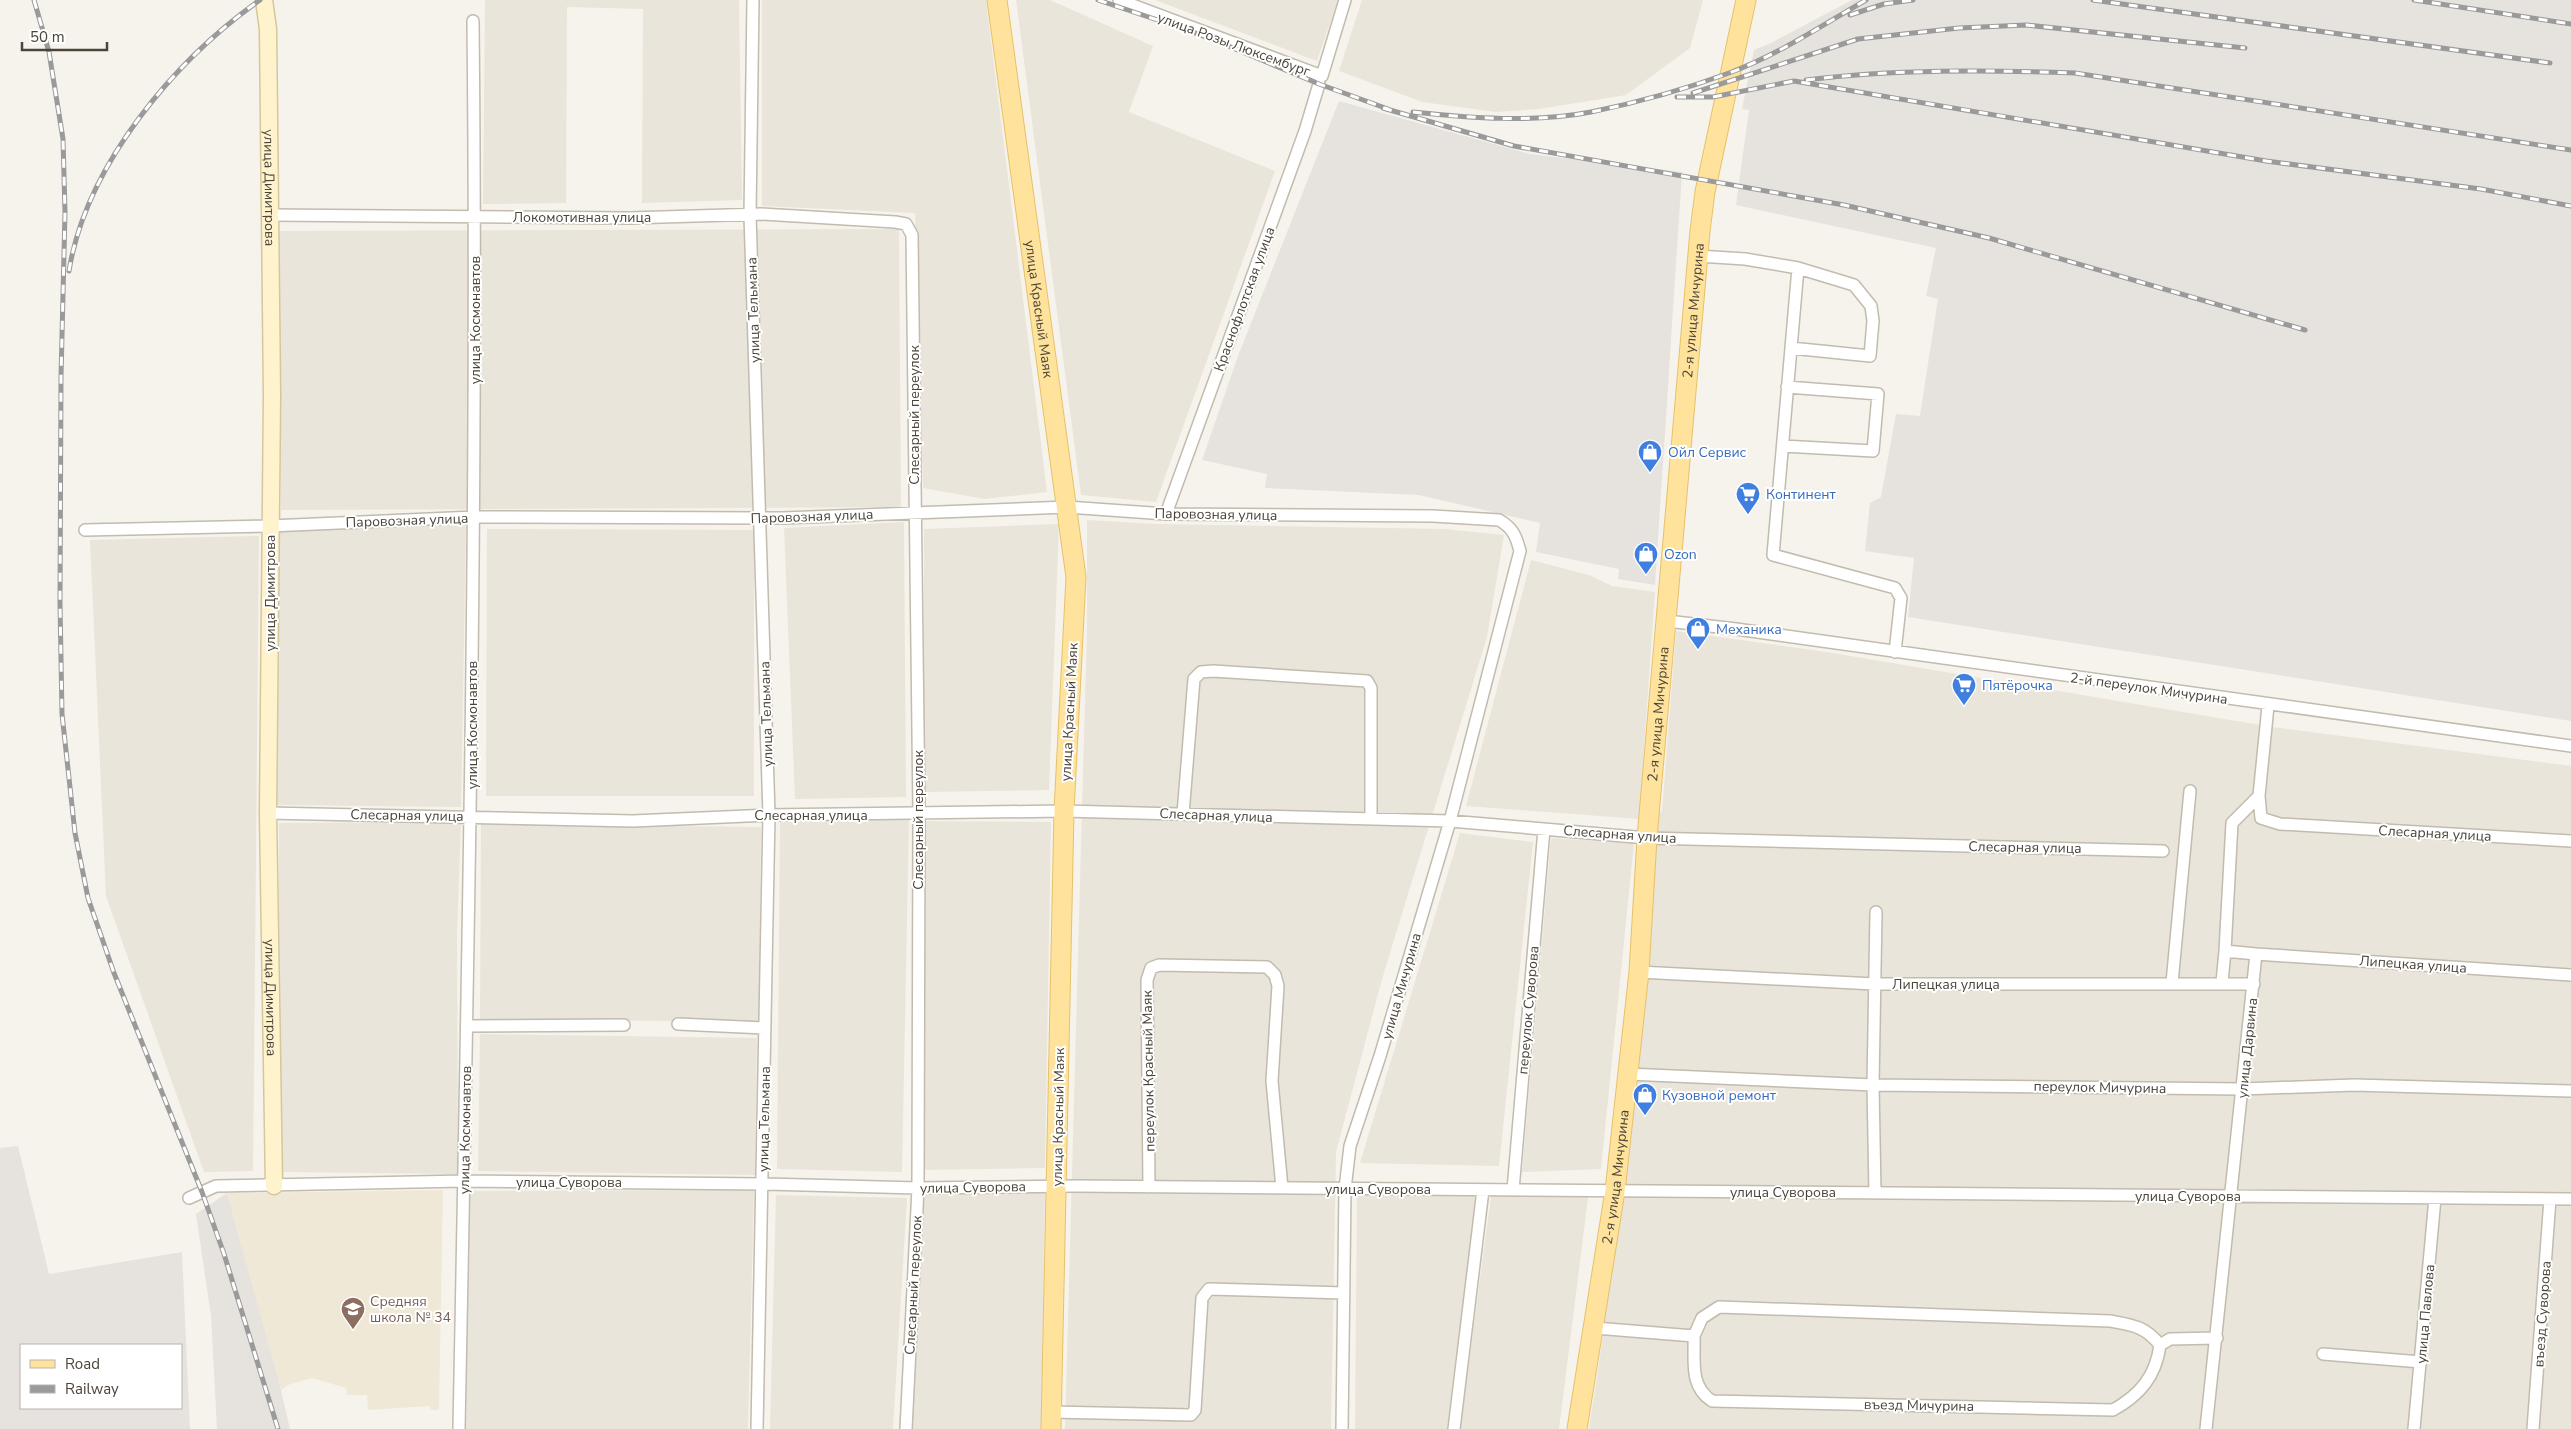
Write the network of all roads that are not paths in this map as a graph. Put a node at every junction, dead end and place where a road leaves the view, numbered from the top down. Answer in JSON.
{"nodes":[{"id":1,"x":264,"y":0,"type":"edge"},
{"id":2,"x":753,"y":0,"type":"edge"},
{"id":3,"x":997,"y":0,"type":"edge"},
{"id":4,"x":1119,"y":0,"type":"edge"},
{"id":5,"x":1345,"y":0,"type":"edge"},
{"id":6,"x":1746,"y":0,"type":"edge"},
{"id":7,"x":473,"y":21,"type":"dead end"},
{"id":8,"x":1321,"y":80,"type":"junction"},
{"id":9,"x":269,"y":214,"type":"junction"},
{"id":10,"x":750,"y":215,"type":"junction"},
{"id":11,"x":475,"y":217,"type":"junction"},
{"id":12,"x":895,"y":222,"type":"joint"},
{"id":13,"x":1698,"y":256,"type":"junction"},
{"id":14,"x":1798,"y":268,"type":"junction"},
{"id":15,"x":1791,"y":348,"type":"junction"},
{"id":16,"x":1787,"y":387,"type":"junction"},
{"id":17,"x":1783,"y":446,"type":"junction"},
{"id":18,"x":1067,"y":507,"type":"junction"},
{"id":19,"x":915,"y":513,"type":"junction"},
{"id":20,"x":1166,"y":514,"type":"junction"},
{"id":21,"x":474,"y":517,"type":"junction"},
{"id":22,"x":760,"y":518,"type":"junction"},
{"id":23,"x":270,"y":526,"type":"junction"},
{"id":24,"x":85,"y":530,"type":"dead end"},
{"id":25,"x":1520,"y":551,"type":"joint"},
{"id":26,"x":1667,"y":622,"type":"junction"},
{"id":27,"x":1895,"y":652,"type":"junction"},
{"id":28,"x":2268,"y":706,"type":"junction"},
{"id":29,"x":2571,"y":746,"type":"edge"},
{"id":30,"x":2190,"y":791,"type":"dead end"},
{"id":31,"x":2259,"y":796,"type":"junction"},
{"id":32,"x":1064,"y":811,"type":"junction"},
{"id":33,"x":268,"y":813,"type":"junction"},
{"id":34,"x":919,"y":814,"type":"junction"},
{"id":35,"x":1183,"y":814,"type":"junction"},
{"id":36,"x":770,"y":815,"type":"junction"},
{"id":37,"x":471,"y":816,"type":"junction"},
{"id":38,"x":1371,"y":819,"type":"junction"},
{"id":39,"x":1450,"y":821,"type":"junction"},
{"id":40,"x":1544,"y":829,"type":"junction"},
{"id":41,"x":1648,"y":838,"type":"junction"},
{"id":42,"x":2571,"y":841,"type":"edge"},
{"id":43,"x":2163,"y":851,"type":"dead end"},
{"id":44,"x":1876,"y":912,"type":"dead end"},
{"id":45,"x":2226,"y":951,"type":"junction"},
{"id":46,"x":2256,"y":954,"type":"junction"},
{"id":47,"x":1639,"y":972,"type":"junction"},
{"id":48,"x":2571,"y":975,"type":"edge"},
{"id":49,"x":2172,"y":982,"type":"junction"},
{"id":50,"x":2222,"y":982,"type":"junction"},
{"id":51,"x":1874,"y":984,"type":"junction"},
{"id":52,"x":2254,"y":984,"type":"junction"},
{"id":53,"x":678,"y":1024,"type":"dead end"},
{"id":54,"x":624,"y":1025,"type":"dead end"},
{"id":55,"x":467,"y":1026,"type":"junction"},
{"id":56,"x":765,"y":1028,"type":"junction"},
{"id":57,"x":1628,"y":1074,"type":"junction"},
{"id":58,"x":1873,"y":1085,"type":"junction"},
{"id":59,"x":2242,"y":1089,"type":"junction"},
{"id":60,"x":2571,"y":1091,"type":"edge"},
{"id":61,"x":464,"y":1181,"type":"junction"},
{"id":62,"x":762,"y":1184,"type":"junction"},
{"id":63,"x":274,"y":1186,"type":"junction"},
{"id":64,"x":1057,"y":1186,"type":"junction"},
{"id":65,"x":1149,"y":1187,"type":"junction"},
{"id":66,"x":918,"y":1188,"type":"junction"},
{"id":67,"x":1282,"y":1188,"type":"junction"},
{"id":68,"x":1345,"y":1189,"type":"junction"},
{"id":69,"x":1483,"y":1190,"type":"junction"},
{"id":70,"x":1513,"y":1190,"type":"junction"},
{"id":71,"x":1615,"y":1191,"type":"junction"},
{"id":72,"x":1875,"y":1193,"type":"junction"},
{"id":73,"x":2229,"y":1196,"type":"junction"},
{"id":74,"x":188,"y":1198,"type":"dead end"},
{"id":75,"x":2435,"y":1198,"type":"junction"},
{"id":76,"x":2550,"y":1199,"type":"junction"},
{"id":77,"x":2571,"y":1199,"type":"edge"},
{"id":78,"x":1344,"y":1293,"type":"junction"},
{"id":79,"x":1595,"y":1328,"type":"junction"},
{"id":80,"x":1694,"y":1336,"type":"junction"},
{"id":81,"x":2217,"y":1338,"type":"junction"},
{"id":82,"x":2160,"y":1345,"type":"junction"},
{"id":83,"x":2323,"y":1354,"type":"dead end"},
{"id":84,"x":2422,"y":1362,"type":"junction"},
{"id":85,"x":1051,"y":1420,"type":"edge"},
{"id":86,"x":459,"y":1429,"type":"edge"},
{"id":87,"x":757,"y":1429,"type":"edge"},
{"id":88,"x":906,"y":1429,"type":"edge"},
{"id":89,"x":1342,"y":1429,"type":"edge"},
{"id":90,"x":1454,"y":1429,"type":"edge"},
{"id":91,"x":1577,"y":1429,"type":"edge"},
{"id":92,"x":2206,"y":1429,"type":"edge"},
{"id":93,"x":2414,"y":1429,"type":"edge"},
{"id":94,"x":2533,"y":1429,"type":"edge"}],
"edges":[{"from":1,"to":9,"type":"street","name":"улица Димитрова"},
{"from":2,"to":10,"type":"street","name":"улица Тельмана"},
{"from":3,"to":18,"type":"main road","name":"улица Красный Маяк"},
{"from":4,"to":8,"type":"street","name":"улица Розы Люксембург"},
{"from":5,"to":8,"type":"street","name":"Краснофлотская улица"},
{"from":6,"to":13,"type":"main road","name":"2-я улица Мичурина"},
{"from":7,"to":11,"type":"street","name":"улица Космонавтов"},
{"from":8,"to":20,"type":"street","name":"Краснофлотская улица"},
{"from":9,"to":11,"type":"street","name":"Локомотивная улица"},
{"from":9,"to":23,"type":"street","name":"улица Димитрова"},
{"from":10,"to":11,"type":"street","name":"Локомотивная улица"},
{"from":10,"to":12,"type":"street","name":"Локомотивная улица"},
{"from":10,"to":22,"type":"street","name":"улица Тельмана"},
{"from":11,"to":21,"type":"street","name":"улица Космонавтов"},
{"from":12,"to":19,"type":"street","name":"Слесарный переулок"},
{"from":13,"to":14,"type":"street"},
{"from":13,"to":26,"type":"main road","name":"2-я улица Мичурина"},
{"from":14,"to":15,"type":"street"},
{"from":14,"to":15,"type":"street"},
{"from":15,"to":16,"type":"street"},
{"from":16,"to":17,"type":"street"},
{"from":16,"to":17,"type":"street"},
{"from":17,"to":27,"type":"street"},
{"from":18,"to":19,"type":"street","name":"Паровозная улица"},
{"from":18,"to":20,"type":"street","name":"Паровозная улица"},
{"from":18,"to":32,"type":"main road","name":"улица Красный Маяк"},
{"from":19,"to":22,"type":"street","name":"Паровозная улица"},
{"from":19,"to":34,"type":"street","name":"Слесарный переулок"},
{"from":20,"to":25,"type":"street","name":"Паровозная улица"},
{"from":21,"to":22,"type":"street","name":"Паровозная улица"},
{"from":21,"to":23,"type":"street","name":"Паровозная улица"},
{"from":21,"to":37,"type":"street","name":"улица Космонавтов"},
{"from":22,"to":36,"type":"street","name":"улица Тельмана"},
{"from":23,"to":24,"type":"street","name":"Паровозная улица"},
{"from":23,"to":33,"type":"street","name":"улица Димитрова"},
{"from":25,"to":39,"type":"street","name":"улица Мичурина"},
{"from":26,"to":27,"type":"street","name":"2-й переулок Мичурина"},
{"from":26,"to":41,"type":"main road","name":"2-я улица Мичурина"},
{"from":27,"to":28,"type":"street","name":"2-й переулок Мичурина"},
{"from":28,"to":29,"type":"street","name":"2-й переулок Мичурина"},
{"from":28,"to":31,"type":"street"},
{"from":30,"to":49,"type":"street"},
{"from":31,"to":42,"type":"street","name":"Слесарная улица"},
{"from":31,"to":45,"type":"street"},
{"from":32,"to":34,"type":"street","name":"Слесарная улица"},
{"from":32,"to":35,"type":"street","name":"Слесарная улица"},
{"from":32,"to":64,"type":"main road","name":"улица Красный Маяк"},
{"from":33,"to":37,"type":"street","name":"Слесарная улица"},
{"from":33,"to":63,"type":"street","name":"улица Димитрова"},
{"from":34,"to":36,"type":"street","name":"Слесарная улица"},
{"from":34,"to":66,"type":"street","name":"Слесарный переулок"},
{"from":35,"to":38,"type":"street","name":"Слесарная улица"},
{"from":35,"to":38,"type":"street"},
{"from":36,"to":37,"type":"street","name":"Слесарная улица"},
{"from":36,"to":56,"type":"street","name":"улица Тельмана"},
{"from":37,"to":55,"type":"street","name":"улица Космонавтов"},
{"from":38,"to":39,"type":"street","name":"Слесарная улица"},
{"from":39,"to":40,"type":"street","name":"Слесарная улица"},
{"from":39,"to":68,"type":"street","name":"улица Мичурина"},
{"from":40,"to":41,"type":"street","name":"Слесарная улица"},
{"from":40,"to":70,"type":"street","name":"переулок Суворова"},
{"from":41,"to":43,"type":"street","name":"Слесарная улица"},
{"from":41,"to":47,"type":"main road","name":"2-я улица Мичурина"},
{"from":44,"to":51,"type":"street"},
{"from":45,"to":46,"type":"street"},
{"from":45,"to":50,"type":"street"},
{"from":46,"to":48,"type":"street","name":"Липецкая улица"},
{"from":46,"to":52,"type":"street","name":"улица Дарвина"},
{"from":47,"to":51,"type":"street","name":"Липецкая улица"},
{"from":47,"to":57,"type":"main road","name":"2-я улица Мичурина"},
{"from":49,"to":50,"type":"street","name":"Липецкая улица"},
{"from":49,"to":51,"type":"street","name":"Липецкая улица"},
{"from":50,"to":52,"type":"street","name":"Липецкая улица"},
{"from":51,"to":58,"type":"street"},
{"from":52,"to":59,"type":"street","name":"улица Дарвина"},
{"from":53,"to":56,"type":"street"},
{"from":54,"to":55,"type":"street"},
{"from":55,"to":61,"type":"street","name":"улица Космонавтов"},
{"from":56,"to":62,"type":"street","name":"улица Тельмана"},
{"from":57,"to":58,"type":"street","name":"переулок Мичурина"},
{"from":57,"to":71,"type":"main road","name":"2-я улица Мичурина"},
{"from":58,"to":59,"type":"street","name":"переулок Мичурина"},
{"from":58,"to":72,"type":"street"},
{"from":59,"to":60,"type":"street","name":"переулок Мичурина"},
{"from":59,"to":73,"type":"street","name":"улица Дарвина"},
{"from":61,"to":62,"type":"street","name":"улица Суворова"},
{"from":61,"to":63,"type":"street","name":"улица Суворова"},
{"from":61,"to":86,"type":"street","name":"улица Космонавтов"},
{"from":62,"to":66,"type":"street","name":"улица Суворова"},
{"from":62,"to":87,"type":"street","name":"улица Тельмана"},
{"from":63,"to":74,"type":"street","name":"улица Суворова"},
{"from":64,"to":65,"type":"street","name":"улица Суворова"},
{"from":64,"to":66,"type":"street","name":"улица Суворова"},
{"from":64,"to":85,"type":"main road","name":"улица Красный Маяк"},
{"from":65,"to":67,"type":"street","name":"улица Суворова"},
{"from":65,"to":67,"type":"street","name":"переулок Красный Маяк"},
{"from":66,"to":88,"type":"street","name":"Слесарный переулок"},
{"from":67,"to":68,"type":"street","name":"улица Суворова"},
{"from":68,"to":69,"type":"street","name":"улица Суворова"},
{"from":68,"to":78,"type":"street","name":"улица Мичурина"},
{"from":69,"to":70,"type":"street","name":"улица Суворова"},
{"from":69,"to":90,"type":"street"},
{"from":70,"to":71,"type":"street","name":"улица Суворова"},
{"from":71,"to":72,"type":"street","name":"улица Суворова"},
{"from":71,"to":79,"type":"main road","name":"2-я улица Мичурина"},
{"from":72,"to":73,"type":"street","name":"улица Суворова"},
{"from":73,"to":75,"type":"street","name":"улица Суворова"},
{"from":73,"to":81,"type":"street","name":"улица Дарвина"},
{"from":75,"to":76,"type":"street","name":"улица Суворова"},
{"from":75,"to":84,"type":"street","name":"улица Павлова"},
{"from":76,"to":77,"type":"street","name":"улица Суворова"},
{"from":76,"to":94,"type":"street","name":"въезд Суворова"},
{"from":78,"to":85,"type":"street"},
{"from":78,"to":89,"type":"street","name":"улица Мичурина"},
{"from":79,"to":80,"type":"street"},
{"from":79,"to":91,"type":"main road","name":"2-я улица Мичурина"},
{"from":80,"to":82,"type":"street"},
{"from":80,"to":82,"type":"street","name":"въезд Мичурина"},
{"from":81,"to":82,"type":"street"},
{"from":81,"to":92,"type":"street","name":"улица Дарвина"},
{"from":83,"to":84,"type":"street"},
{"from":84,"to":93,"type":"street","name":"улица Павлова"}]}
